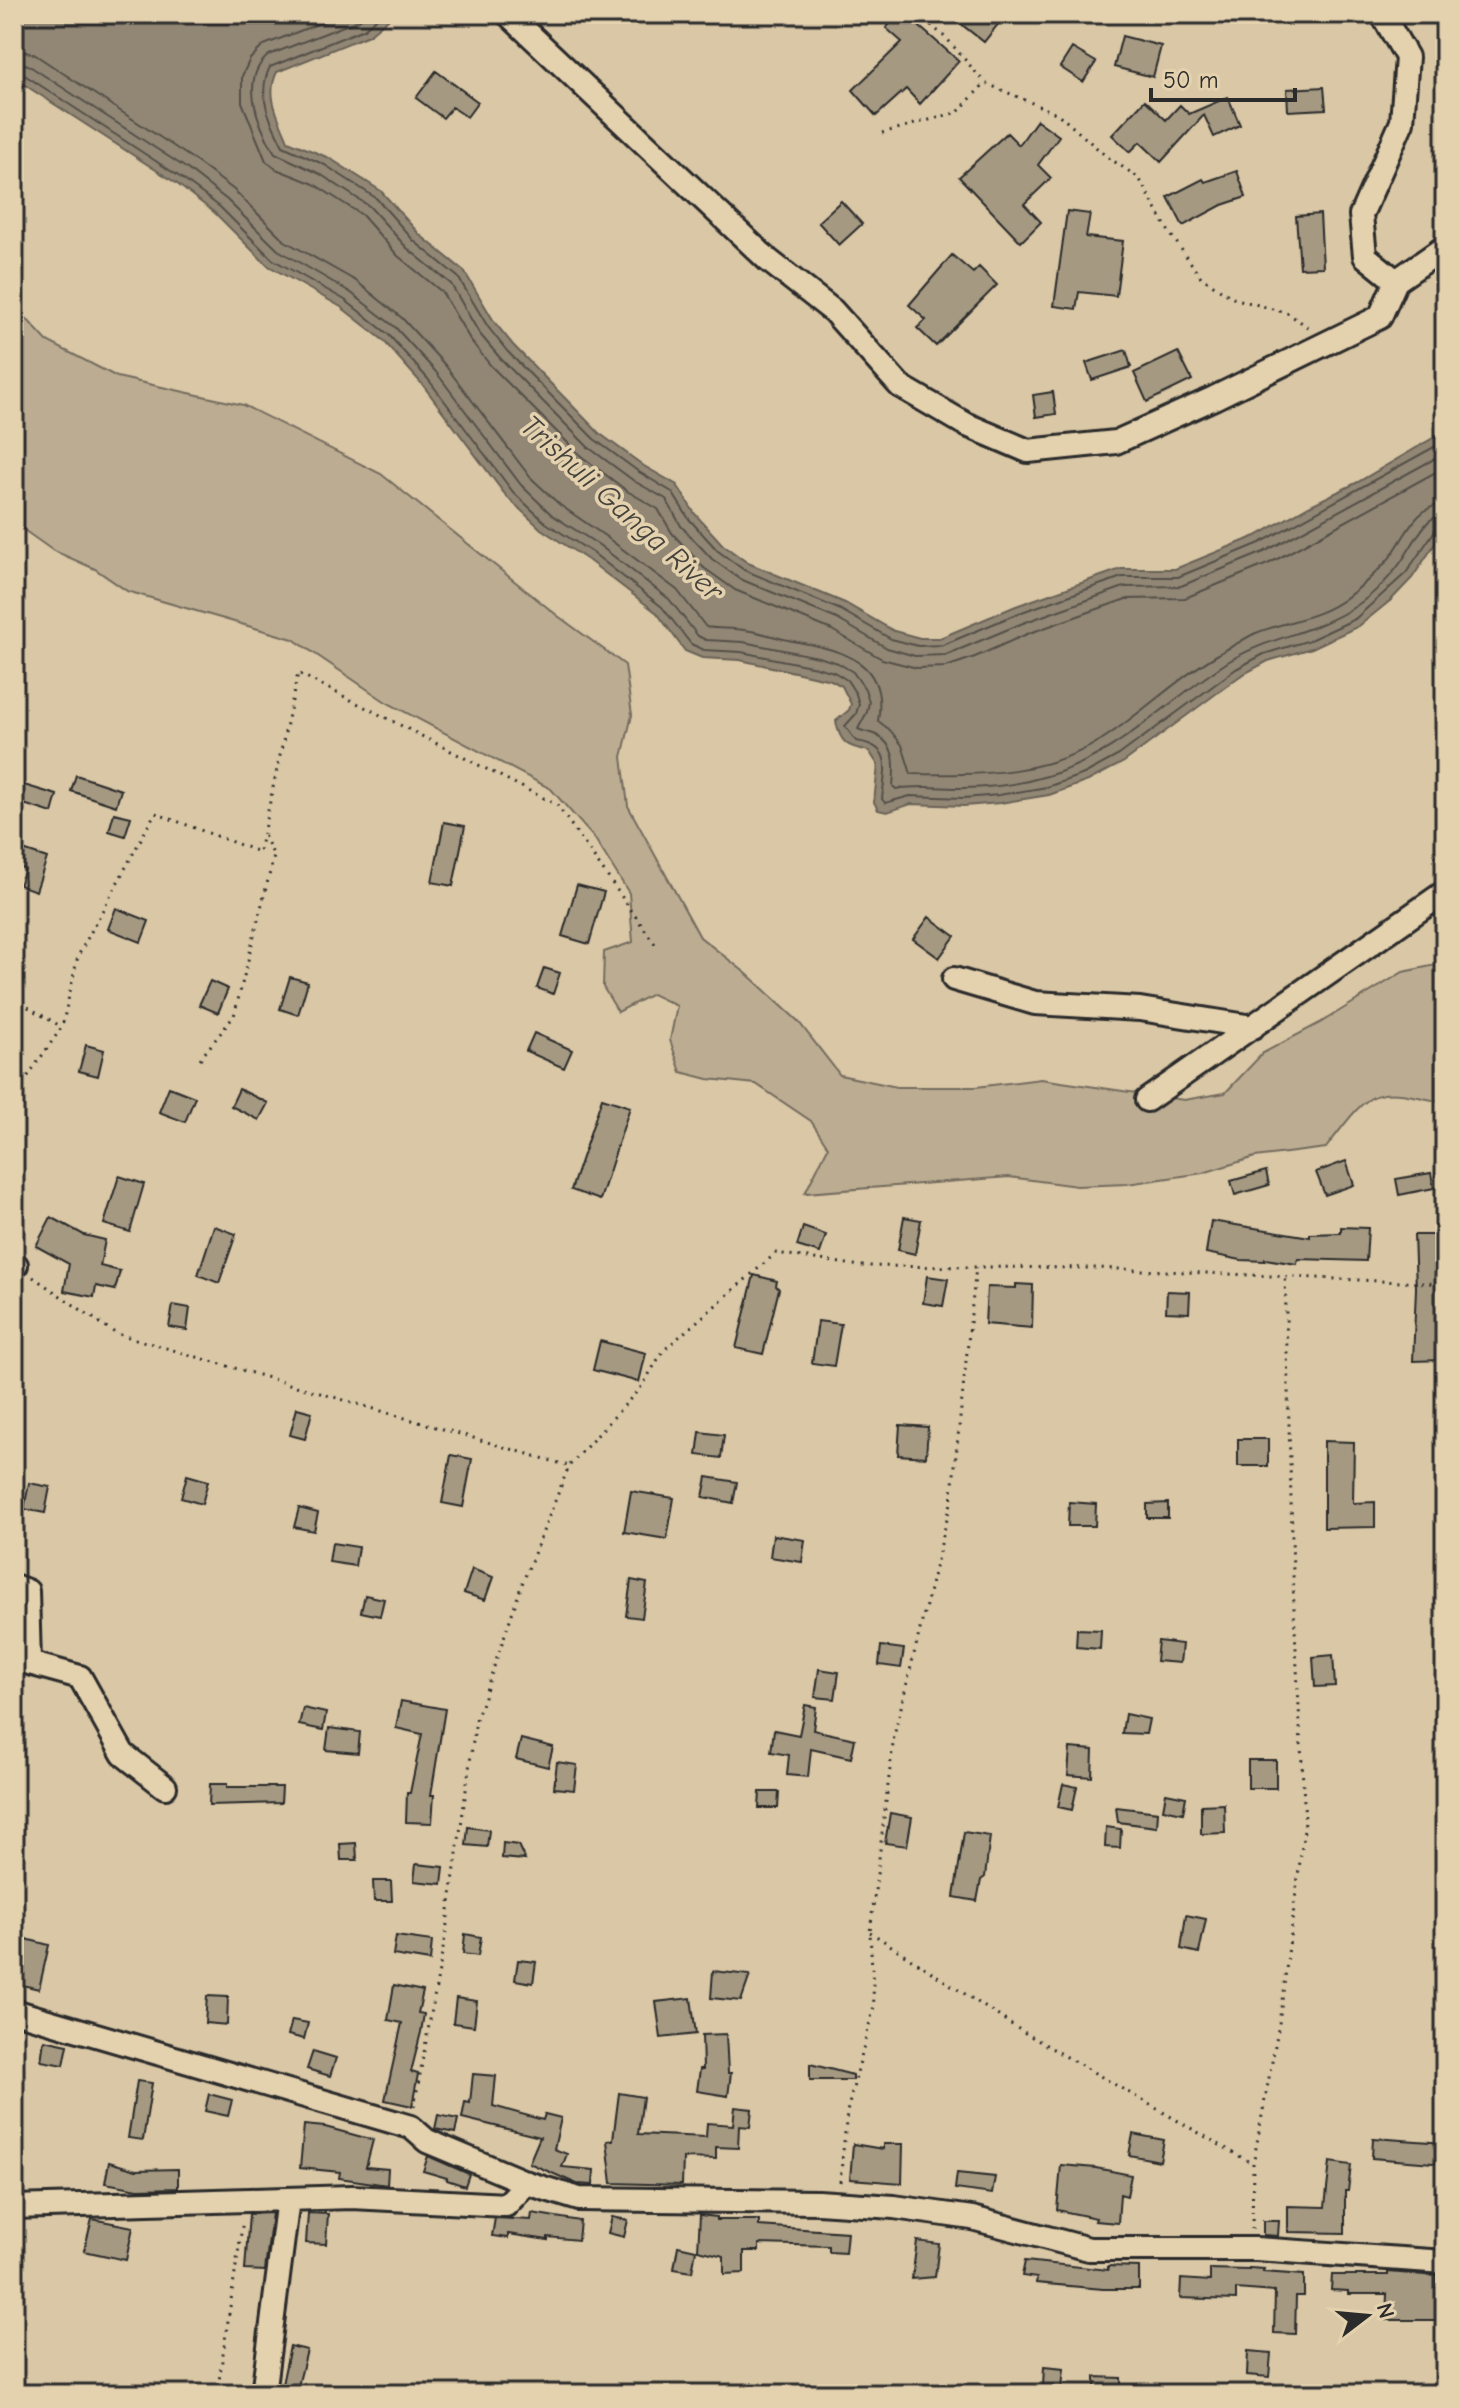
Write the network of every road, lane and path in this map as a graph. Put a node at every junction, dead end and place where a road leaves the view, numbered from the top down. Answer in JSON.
{"nodes":[{"id":1,"x":508,"y":14,"type":"edge"},
{"id":2,"x":919,"y":14,"type":"edge"},
{"id":3,"x":1382,"y":14,"type":"edge"},
{"id":4,"x":985,"y":83,"type":"junction"},
{"id":5,"x":882,"y":133,"type":"dead end"},
{"id":6,"x":1445,"y":247,"type":"edge"},
{"id":7,"x":1396,"y":281,"type":"junction"},
{"id":8,"x":1330,"y":341,"type":"junction"},
{"id":9,"x":263,"y":833,"type":"junction"},
{"id":10,"x":1445,"y":892,"type":"edge"},
{"id":11,"x":655,"y":944,"type":"dead end"},
{"id":12,"x":954,"y":979,"type":"dead end"},
{"id":13,"x":14,"y":999,"type":"edge"},
{"id":14,"x":62,"y":1027,"type":"junction"},
{"id":15,"x":1253,"y":1027,"type":"junction"},
{"id":16,"x":200,"y":1059,"type":"dead end"},
{"id":17,"x":14,"y":1096,"type":"edge"},
{"id":18,"x":1147,"y":1100,"type":"dead end"},
{"id":19,"x":15,"y":1265,"type":"edge"},
{"id":20,"x":976,"y":1267,"type":"junction"},
{"id":21,"x":1285,"y":1277,"type":"junction"},
{"id":22,"x":1445,"y":1284,"type":"edge"},
{"id":23,"x":569,"y":1466,"type":"junction"},
{"id":24,"x":14,"y":1586,"type":"edge"},
{"id":25,"x":165,"y":1787,"type":"dead end"},
{"id":26,"x":870,"y":1932,"type":"junction"},
{"id":27,"x":14,"y":2011,"type":"edge"},
{"id":28,"x":411,"y":2127,"type":"junction"},
{"id":29,"x":1253,"y":2164,"type":"junction"},
{"id":30,"x":527,"y":2183,"type":"junction"},
{"id":31,"x":288,"y":2199,"type":"junction"},
{"id":32,"x":246,"y":2201,"type":"junction"},
{"id":33,"x":838,"y":2203,"type":"junction"},
{"id":34,"x":14,"y":2207,"type":"edge"},
{"id":35,"x":1252,"y":2249,"type":"junction"},
{"id":36,"x":1445,"y":2262,"type":"edge"},
{"id":37,"x":217,"y":2394,"type":"edge"},
{"id":38,"x":263,"y":2394,"type":"edge"}],
"edges":[{"from":1,"to":8,"type":"street"},
{"from":2,"to":4,"type":"path"},
{"from":3,"to":7,"type":"street"},
{"from":4,"to":5,"type":"path"},
{"from":4,"to":8,"type":"path"},
{"from":6,"to":7,"type":"street"},
{"from":7,"to":8,"type":"street"},
{"from":9,"to":11,"type":"path"},
{"from":9,"to":14,"type":"path"},
{"from":9,"to":16,"type":"path"},
{"from":10,"to":15,"type":"street"},
{"from":12,"to":15,"type":"street"},
{"from":13,"to":14,"type":"path"},
{"from":14,"to":17,"type":"path"},
{"from":15,"to":18,"type":"street"},
{"from":19,"to":23,"type":"path"},
{"from":20,"to":21,"type":"path"},
{"from":20,"to":23,"type":"path"},
{"from":20,"to":26,"type":"path"},
{"from":21,"to":22,"type":"path"},
{"from":21,"to":29,"type":"path"},
{"from":23,"to":28,"type":"path"},
{"from":24,"to":25,"type":"street"},
{"from":26,"to":29,"type":"path"},
{"from":26,"to":33,"type":"path"},
{"from":27,"to":28,"type":"street"},
{"from":28,"to":30,"type":"street"},
{"from":29,"to":35,"type":"path"},
{"from":30,"to":31,"type":"street"},
{"from":30,"to":33,"type":"street"},
{"from":31,"to":32,"type":"street"},
{"from":31,"to":38,"type":"street"},
{"from":32,"to":34,"type":"street"},
{"from":32,"to":37,"type":"path"},
{"from":33,"to":35,"type":"street"},
{"from":35,"to":36,"type":"street"}]}
